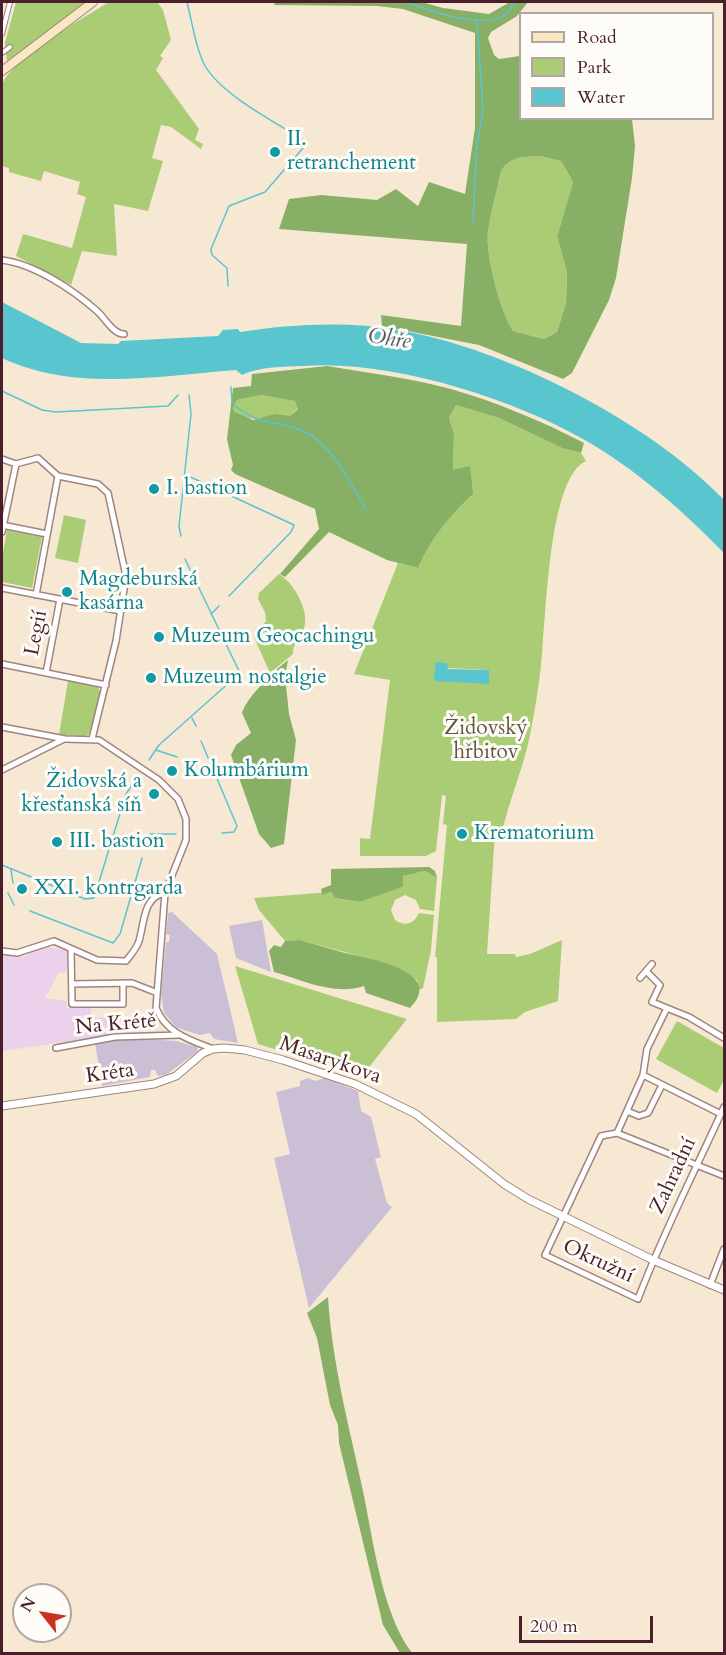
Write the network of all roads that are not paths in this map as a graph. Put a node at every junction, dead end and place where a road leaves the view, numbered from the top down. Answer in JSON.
{"nodes":[{"id":1,"x":10,"y":2,"type":"edge"},
{"id":2,"x":93,"y":2,"type":"edge"},
{"id":3,"x":2,"y":34,"type":"edge"},
{"id":4,"x":10,"y":47,"type":"dead end"},
{"id":5,"x":2,"y":53,"type":"edge"},
{"id":6,"x":2,"y":71,"type":"edge"},
{"id":7,"x":2,"y":260,"type":"edge"},
{"id":8,"x":124,"y":334,"type":"dead end"},
{"id":9,"x":2,"y":459,"type":"edge"},
{"id":10,"x":16,"y":464,"type":"junction"},
{"id":11,"x":58,"y":476,"type":"junction"},
{"id":12,"x":2,"y":525,"type":"edge"},
{"id":13,"x":2,"y":532,"type":"edge"},
{"id":14,"x":47,"y":534,"type":"junction"},
{"id":15,"x":2,"y":588,"type":"edge"},
{"id":16,"x":36,"y":595,"type":"junction"},
{"id":17,"x":60,"y":599,"type":"junction"},
{"id":18,"x":121,"y":611,"type":"junction"},
{"id":19,"x":2,"y":664,"type":"edge"},
{"id":20,"x":46,"y":673,"type":"junction"},
{"id":21,"x":106,"y":685,"type":"junction"},
{"id":22,"x":2,"y":727,"type":"edge"},
{"id":23,"x":65,"y":738,"type":"junction"},
{"id":24,"x":92,"y":739,"type":"junction"},
{"id":25,"x":2,"y":770,"type":"edge"},
{"id":26,"x":165,"y":893,"type":"junction"},
{"id":27,"x":71,"y":950,"type":"junction"},
{"id":28,"x":2,"y":951,"type":"edge"},
{"id":29,"x":652,"y":964,"type":"dead end"},
{"id":30,"x":646,"y":971,"type":"junction"},
{"id":31,"x":640,"y":978,"type":"dead end"},
{"id":32,"x":123,"y":983,"type":"junction"},
{"id":33,"x":72,"y":984,"type":"junction"},
{"id":34,"x":155,"y":992,"type":"junction"},
{"id":35,"x":667,"y":1008,"type":"junction"},
{"id":36,"x":179,"y":1035,"type":"junction"},
{"id":37,"x":724,"y":1038,"type":"edge"},
{"id":38,"x":56,"y":1048,"type":"dead end"},
{"id":39,"x":213,"y":1049,"type":"junction"},
{"id":40,"x":643,"y":1075,"type":"junction"},
{"id":41,"x":662,"y":1085,"type":"junction"},
{"id":42,"x":2,"y":1106,"type":"edge"},
{"id":43,"x":724,"y":1107,"type":"edge"},
{"id":44,"x":627,"y":1111,"type":"junction"},
{"id":45,"x":721,"y":1114,"type":"junction"},
{"id":46,"x":617,"y":1133,"type":"junction"},
{"id":47,"x":697,"y":1165,"type":"junction"},
{"id":48,"x":724,"y":1176,"type":"edge"},
{"id":49,"x":562,"y":1217,"type":"junction"},
{"id":50,"x":724,"y":1250,"type":"edge"},
{"id":51,"x":653,"y":1260,"type":"junction"},
{"id":52,"x":710,"y":1285,"type":"junction"},
{"id":53,"x":724,"y":1290,"type":"edge"}],
"edges":[{"from":1,"to":3,"type":"street"},
{"from":2,"to":6,"type":"main road"},
{"from":4,"to":5,"type":"street"},
{"from":7,"to":8,"type":"street"},
{"from":9,"to":10,"type":"street"},
{"from":10,"to":11,"type":"street"},
{"from":10,"to":12,"type":"street"},
{"from":11,"to":14,"type":"street"},
{"from":11,"to":18,"type":"street"},
{"from":12,"to":13,"type":"street"},
{"from":12,"to":14,"type":"street"},
{"from":14,"to":16,"type":"street"},
{"from":15,"to":16,"type":"street"},
{"from":16,"to":17,"type":"street"},
{"from":17,"to":18,"type":"street"},
{"from":17,"to":20,"type":"street","name":"Legií"},
{"from":18,"to":21,"type":"street"},
{"from":19,"to":20,"type":"street"},
{"from":20,"to":21,"type":"street"},
{"from":21,"to":24,"type":"street"},
{"from":22,"to":23,"type":"street"},
{"from":23,"to":24,"type":"street"},
{"from":23,"to":25,"type":"street"},
{"from":24,"to":26,"type":"street"},
{"from":26,"to":27,"type":"street"},
{"from":26,"to":34,"type":"street"},
{"from":27,"to":28,"type":"street"},
{"from":27,"to":33,"type":"street"},
{"from":29,"to":30,"type":"street"},
{"from":30,"to":31,"type":"street"},
{"from":30,"to":35,"type":"street"},
{"from":32,"to":33,"type":"street"},
{"from":32,"to":33,"type":"street"},
{"from":32,"to":34,"type":"street"},
{"from":34,"to":36,"type":"street"},
{"from":35,"to":37,"type":"street"},
{"from":35,"to":40,"type":"street"},
{"from":36,"to":38,"type":"street","name":"Na Krétě"},
{"from":36,"to":39,"type":"street"},
{"from":39,"to":42,"type":"street","name":"Kréta"},
{"from":39,"to":49,"type":"street","name":"Masarykova"},
{"from":40,"to":41,"type":"street"},
{"from":40,"to":44,"type":"street"},
{"from":41,"to":44,"type":"street"},
{"from":41,"to":45,"type":"street"},
{"from":43,"to":45,"type":"street","name":"Zahradní"},
{"from":44,"to":46,"type":"street"},
{"from":45,"to":47,"type":"street","name":"Zahradní"},
{"from":46,"to":47,"type":"street"},
{"from":46,"to":49,"type":"street"},
{"from":47,"to":48,"type":"street"},
{"from":47,"to":51,"type":"street","name":"Zahradní"},
{"from":49,"to":51,"type":"street"},
{"from":49,"to":51,"type":"street","name":"Okružní"},
{"from":50,"to":52,"type":"street"},
{"from":51,"to":52,"type":"street"},
{"from":52,"to":53,"type":"street"}]}
